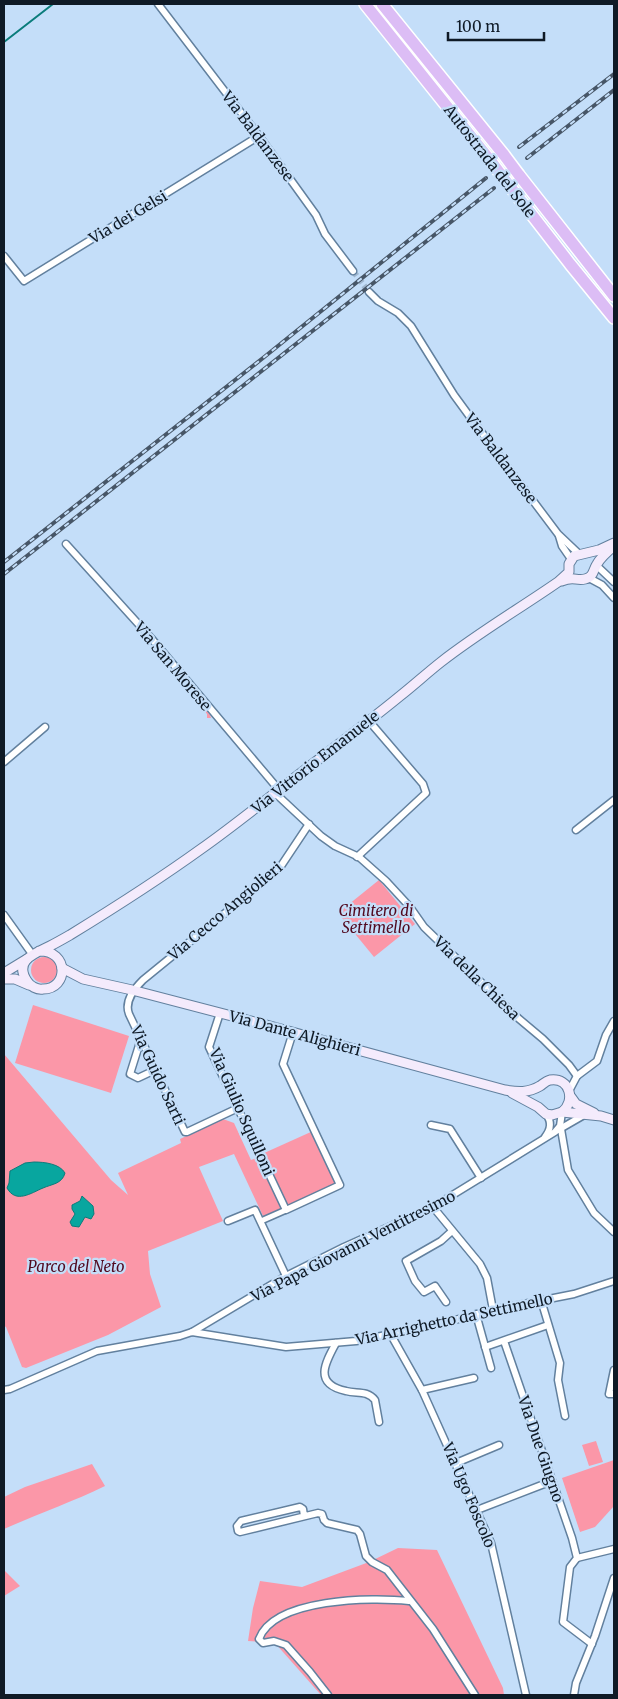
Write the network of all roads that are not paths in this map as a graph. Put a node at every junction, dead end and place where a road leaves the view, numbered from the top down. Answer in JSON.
{"nodes":[{"id":1,"x":158,"y":4,"type":"edge"},
{"id":2,"x":365,"y":4,"type":"edge"},
{"id":3,"x":382,"y":4,"type":"edge"},
{"id":4,"x":259,"y":136,"type":"junction"},
{"id":5,"x":4,"y":256,"type":"edge"},
{"id":6,"x":353,"y":271,"type":"tunnel mouth"},
{"id":7,"x":369,"y":292,"type":"tunnel mouth"},
{"id":8,"x":614,"y":296,"type":"edge"},
{"id":9,"x":614,"y":318,"type":"edge"},
{"id":10,"x":66,"y":544,"type":"dead end"},
{"id":11,"x":614,"y":544,"type":"edge"},
{"id":12,"x":578,"y":555,"type":"junction"},
{"id":13,"x":596,"y":565,"type":"junction"},
{"id":14,"x":570,"y":569,"type":"junction"},
{"id":15,"x":589,"y":578,"type":"junction"},
{"id":16,"x":578,"y":579,"type":"junction"},
{"id":17,"x":558,"y":582,"type":"junction"},
{"id":18,"x":614,"y":582,"type":"edge"},
{"id":19,"x":614,"y":598,"type":"edge"},
{"id":20,"x":369,"y":721,"type":"junction"},
{"id":21,"x":45,"y":727,"type":"dead end"},
{"id":22,"x":4,"y":762,"type":"edge"},
{"id":23,"x":277,"y":791,"type":"junction"},
{"id":24,"x":614,"y":800,"type":"edge"},
{"id":25,"x":309,"y":824,"type":"junction"},
{"id":26,"x":576,"y":830,"type":"dead end"},
{"id":27,"x":357,"y":856,"type":"junction"},
{"id":28,"x":4,"y":915,"type":"edge"},
{"id":29,"x":69,"y":936,"type":"junction"},
{"id":30,"x":33,"y":955,"type":"junction"},
{"id":31,"x":61,"y":964,"type":"junction"},
{"id":32,"x":8,"y":968,"type":"edge"},
{"id":33,"x":4,"y":973,"type":"edge"},
{"id":34,"x":4,"y":979,"type":"edge"},
{"id":35,"x":83,"y":979,"type":"junction"},
{"id":36,"x":57,"y":984,"type":"junction"},
{"id":37,"x":35,"y":988,"type":"junction"},
{"id":38,"x":132,"y":990,"type":"junction"},
{"id":39,"x":220,"y":1013,"type":"junction"},
{"id":40,"x":614,"y":1021,"type":"edge"},
{"id":41,"x":292,"y":1032,"type":"junction"},
{"id":42,"x":141,"y":1039,"type":"junction"},
{"id":43,"x":155,"y":1070,"type":"junction"},
{"id":44,"x":577,"y":1076,"type":"junction"},
{"id":45,"x":540,"y":1086,"type":"junction"},
{"id":46,"x":505,"y":1090,"type":"junction"},
{"id":47,"x":570,"y":1094,"type":"junction"},
{"id":48,"x":538,"y":1107,"type":"junction"},
{"id":49,"x":238,"y":1108,"type":"junction"},
{"id":50,"x":562,"y":1112,"type":"junction"},
{"id":51,"x":546,"y":1114,"type":"junction"},
{"id":52,"x":585,"y":1115,"type":"junction"},
{"id":53,"x":601,"y":1116,"type":"junction"},
{"id":54,"x":614,"y":1120,"type":"edge"},
{"id":55,"x":430,"y":1125,"type":"dead end"},
{"id":56,"x":558,"y":1130,"type":"junction"},
{"id":57,"x":538,"y":1143,"type":"junction"},
{"id":58,"x":482,"y":1178,"type":"junction"},
{"id":59,"x":433,"y":1207,"type":"junction"},
{"id":60,"x":286,"y":1210,"type":"junction"},
{"id":61,"x":261,"y":1220,"type":"junction"},
{"id":62,"x":228,"y":1221,"type":"dead end"},
{"id":63,"x":452,"y":1231,"type":"junction"},
{"id":64,"x":614,"y":1232,"type":"edge"},
{"id":65,"x":286,"y":1276,"type":"junction"},
{"id":66,"x":614,"y":1281,"type":"edge"},
{"id":67,"x":541,"y":1300,"type":"junction"},
{"id":68,"x":446,"y":1302,"type":"dead end"},
{"id":69,"x":493,"y":1310,"type":"junction"},
{"id":70,"x":476,"y":1314,"type":"junction"},
{"id":71,"x":548,"y":1325,"type":"junction"},
{"id":72,"x":192,"y":1332,"type":"junction"},
{"id":73,"x":391,"y":1335,"type":"junction"},
{"id":74,"x":504,"y":1341,"type":"junction"},
{"id":75,"x":336,"y":1343,"type":"junction"},
{"id":76,"x":485,"y":1347,"type":"junction"},
{"id":77,"x":491,"y":1368,"type":"dead end"},
{"id":78,"x":614,"y":1370,"type":"edge"},
{"id":79,"x":474,"y":1378,"type":"dead end"},
{"id":80,"x":4,"y":1390,"type":"edge"},
{"id":81,"x":422,"y":1390,"type":"junction"},
{"id":82,"x":614,"y":1394,"type":"edge"},
{"id":83,"x":564,"y":1416,"type":"dead end"},
{"id":84,"x":379,"y":1422,"type":"dead end"},
{"id":85,"x":499,"y":1445,"type":"dead end"},
{"id":86,"x":456,"y":1463,"type":"junction"},
{"id":87,"x":552,"y":1481,"type":"junction"},
{"id":88,"x":477,"y":1510,"type":"junction"},
{"id":89,"x":304,"y":1516,"type":"junction"},
{"id":90,"x":614,"y":1548,"type":"edge"},
{"id":91,"x":577,"y":1558,"type":"junction"},
{"id":92,"x":614,"y":1578,"type":"edge"},
{"id":93,"x":410,"y":1601,"type":"junction"},
{"id":94,"x":592,"y":1644,"type":"junction"},
{"id":95,"x":328,"y":1695,"type":"edge"},
{"id":96,"x":475,"y":1695,"type":"edge"},
{"id":97,"x":526,"y":1695,"type":"edge"},
{"id":98,"x":574,"y":1695,"type":"edge"}],
"edges":[{"from":1,"to":4,"type":"street","name":"Via Baldanzese"},
{"from":2,"to":9,"type":"highway","name":"Autostrada del Sole","bridge":true},
{"from":3,"to":8,"type":"highway","name":"Autostrada del Sole","bridge":true},
{"from":4,"to":5,"type":"street","name":"Via dei Gelsi"},
{"from":4,"to":6,"type":"street","name":"Via Baldanzese"},
{"from":7,"to":12,"type":"street","name":"Via Baldanzese"},
{"from":10,"to":23,"type":"street","name":"Via San Morese"},
{"from":11,"to":12,"type":"main road"},
{"from":11,"to":13,"type":"main road"},
{"from":12,"to":13,"type":"main road"},
{"from":12,"to":14,"type":"main road"},
{"from":13,"to":15,"type":"main road"},
{"from":13,"to":18,"type":"street"},
{"from":14,"to":16,"type":"main road"},
{"from":14,"to":17,"type":"main road","name":"Via Vittorio Emanuele"},
{"from":15,"to":16,"type":"main road","name":"Via Vittorio Emanuele"},
{"from":15,"to":19,"type":"street"},
{"from":16,"to":17,"type":"main road","name":"Via Vittorio Emanuele"},
{"from":17,"to":20,"type":"main road","name":"Via Vittorio Emanuele"},
{"from":20,"to":23,"type":"main road","name":"Via Vittorio Emanuele"},
{"from":20,"to":27,"type":"street"},
{"from":21,"to":22,"type":"street"},
{"from":23,"to":25,"type":"street","name":"Via della Chiesa"},
{"from":23,"to":29,"type":"main road","name":"Via Vittorio Emanuele"},
{"from":24,"to":26,"type":"street"},
{"from":25,"to":27,"type":"street","name":"Via della Chiesa"},
{"from":25,"to":38,"type":"street","name":"Via Cecco Angiolieri"},
{"from":27,"to":44,"type":"street","name":"Via della Chiesa"},
{"from":28,"to":30,"type":"street"},
{"from":29,"to":30,"type":"main road","name":"Via Vittorio Emanuele"},
{"from":29,"to":31,"type":"main road"},
{"from":30,"to":31,"type":"main road"},
{"from":30,"to":32,"type":"main road","name":"Via Vittorio Emanuele"},
{"from":30,"to":37,"type":"main road"},
{"from":31,"to":35,"type":"main road","name":"Via Dante Alighieri"},
{"from":31,"to":36,"type":"main road"},
{"from":32,"to":33,"type":"main road","name":"Via Vittorio Emanuele"},
{"from":34,"to":37,"type":"main road"},
{"from":35,"to":36,"type":"main road","name":"Via Dante Alighieri"},
{"from":35,"to":38,"type":"main road","name":"Via Dante Alighieri"},
{"from":36,"to":37,"type":"main road"},
{"from":38,"to":39,"type":"main road","name":"Via Dante Alighieri"},
{"from":38,"to":42,"type":"street","name":"Via Guido Sarti"},
{"from":39,"to":41,"type":"main road","name":"Via Dante Alighieri"},
{"from":39,"to":49,"type":"street","name":"Via Giulio Squilloni"},
{"from":40,"to":44,"type":"street"},
{"from":41,"to":46,"type":"main road","name":"Via Dante Alighieri"},
{"from":41,"to":60,"type":"street"},
{"from":42,"to":43,"type":"street","name":"Via Guido Sarti"},
{"from":42,"to":43,"type":"street"},
{"from":43,"to":49,"type":"street","name":"Via Guido Sarti"},
{"from":44,"to":47,"type":"street"},
{"from":45,"to":46,"type":"main road","name":"Via Dante Alighieri"},
{"from":45,"to":47,"type":"main road","name":"Via Dante Alighieri"},
{"from":45,"to":48,"type":"main road"},
{"from":46,"to":48,"type":"main road","name":"Via Dante Alighieri"},
{"from":47,"to":50,"type":"main road"},
{"from":47,"to":53,"type":"main road","name":"Via Dante Alighieri"},
{"from":48,"to":51,"type":"main road","name":"Via Dante Alighieri"},
{"from":49,"to":60,"type":"street","name":"Via Giulio Squilloni"},
{"from":50,"to":51,"type":"main road","name":"Via Dante Alighieri"},
{"from":50,"to":52,"type":"main road","name":"Via Dante Alighieri"},
{"from":50,"to":56,"type":"street"},
{"from":51,"to":57,"type":"street","name":"Via Papa Giovanni Ventitresimo"},
{"from":52,"to":53,"type":"main road","name":"Via Dante Alighieri"},
{"from":52,"to":56,"type":"street","name":"Via Papa Giovanni Ventitresimo"},
{"from":53,"to":54,"type":"main road","name":"Via Dante Alighieri"},
{"from":55,"to":58,"type":"street"},
{"from":56,"to":57,"type":"street","name":"Via Papa Giovanni Ventitresimo"},
{"from":56,"to":64,"type":"street"},
{"from":57,"to":58,"type":"street","name":"Via Papa Giovanni Ventitresimo"},
{"from":58,"to":59,"type":"street","name":"Via Papa Giovanni Ventitresimo"},
{"from":59,"to":63,"type":"street"},
{"from":59,"to":65,"type":"street","name":"Via Papa Giovanni Ventitresimo"},
{"from":60,"to":61,"type":"street"},
{"from":61,"to":62,"type":"street"},
{"from":61,"to":65,"type":"street"},
{"from":63,"to":68,"type":"street"},
{"from":63,"to":69,"type":"street"},
{"from":65,"to":72,"type":"street","name":"Via Papa Giovanni Ventitresimo"},
{"from":66,"to":67,"type":"street","name":"Via Arrighetto da Settimello"},
{"from":67,"to":69,"type":"street","name":"Via Arrighetto da Settimello"},
{"from":67,"to":71,"type":"street"},
{"from":69,"to":70,"type":"street","name":"Via Arrighetto da Settimello"},
{"from":70,"to":73,"type":"street","name":"Via Arrighetto da Settimello"},
{"from":70,"to":76,"type":"street"},
{"from":71,"to":74,"type":"street"},
{"from":71,"to":83,"type":"street"},
{"from":72,"to":75,"type":"street","name":"Via Arrighetto da Settimello"},
{"from":72,"to":80,"type":"street","name":"Via Arrighetto da Settimello"},
{"from":73,"to":75,"type":"street","name":"Via Arrighetto da Settimello"},
{"from":73,"to":81,"type":"street","name":"Via Ugo Foscolo"},
{"from":74,"to":76,"type":"street"},
{"from":74,"to":87,"type":"street","name":"Via Due Giugno"},
{"from":75,"to":84,"type":"street"},
{"from":76,"to":77,"type":"street"},
{"from":78,"to":82,"type":"street"},
{"from":79,"to":81,"type":"street"},
{"from":81,"to":86,"type":"street","name":"Via Ugo Foscolo"},
{"from":85,"to":86,"type":"street"},
{"from":86,"to":88,"type":"street","name":"Via Ugo Foscolo"},
{"from":87,"to":88,"type":"street"},
{"from":87,"to":91,"type":"street","name":"Via Due Giugno"},
{"from":88,"to":97,"type":"street","name":"Via Ugo Foscolo"},
{"from":89,"to":89,"type":"street"},
{"from":89,"to":93,"type":"street"},
{"from":90,"to":91,"type":"street"},
{"from":91,"to":94,"type":"street"},
{"from":92,"to":94,"type":"street"},
{"from":93,"to":95,"type":"street"},
{"from":93,"to":96,"type":"street"},
{"from":94,"to":98,"type":"street"}]}
